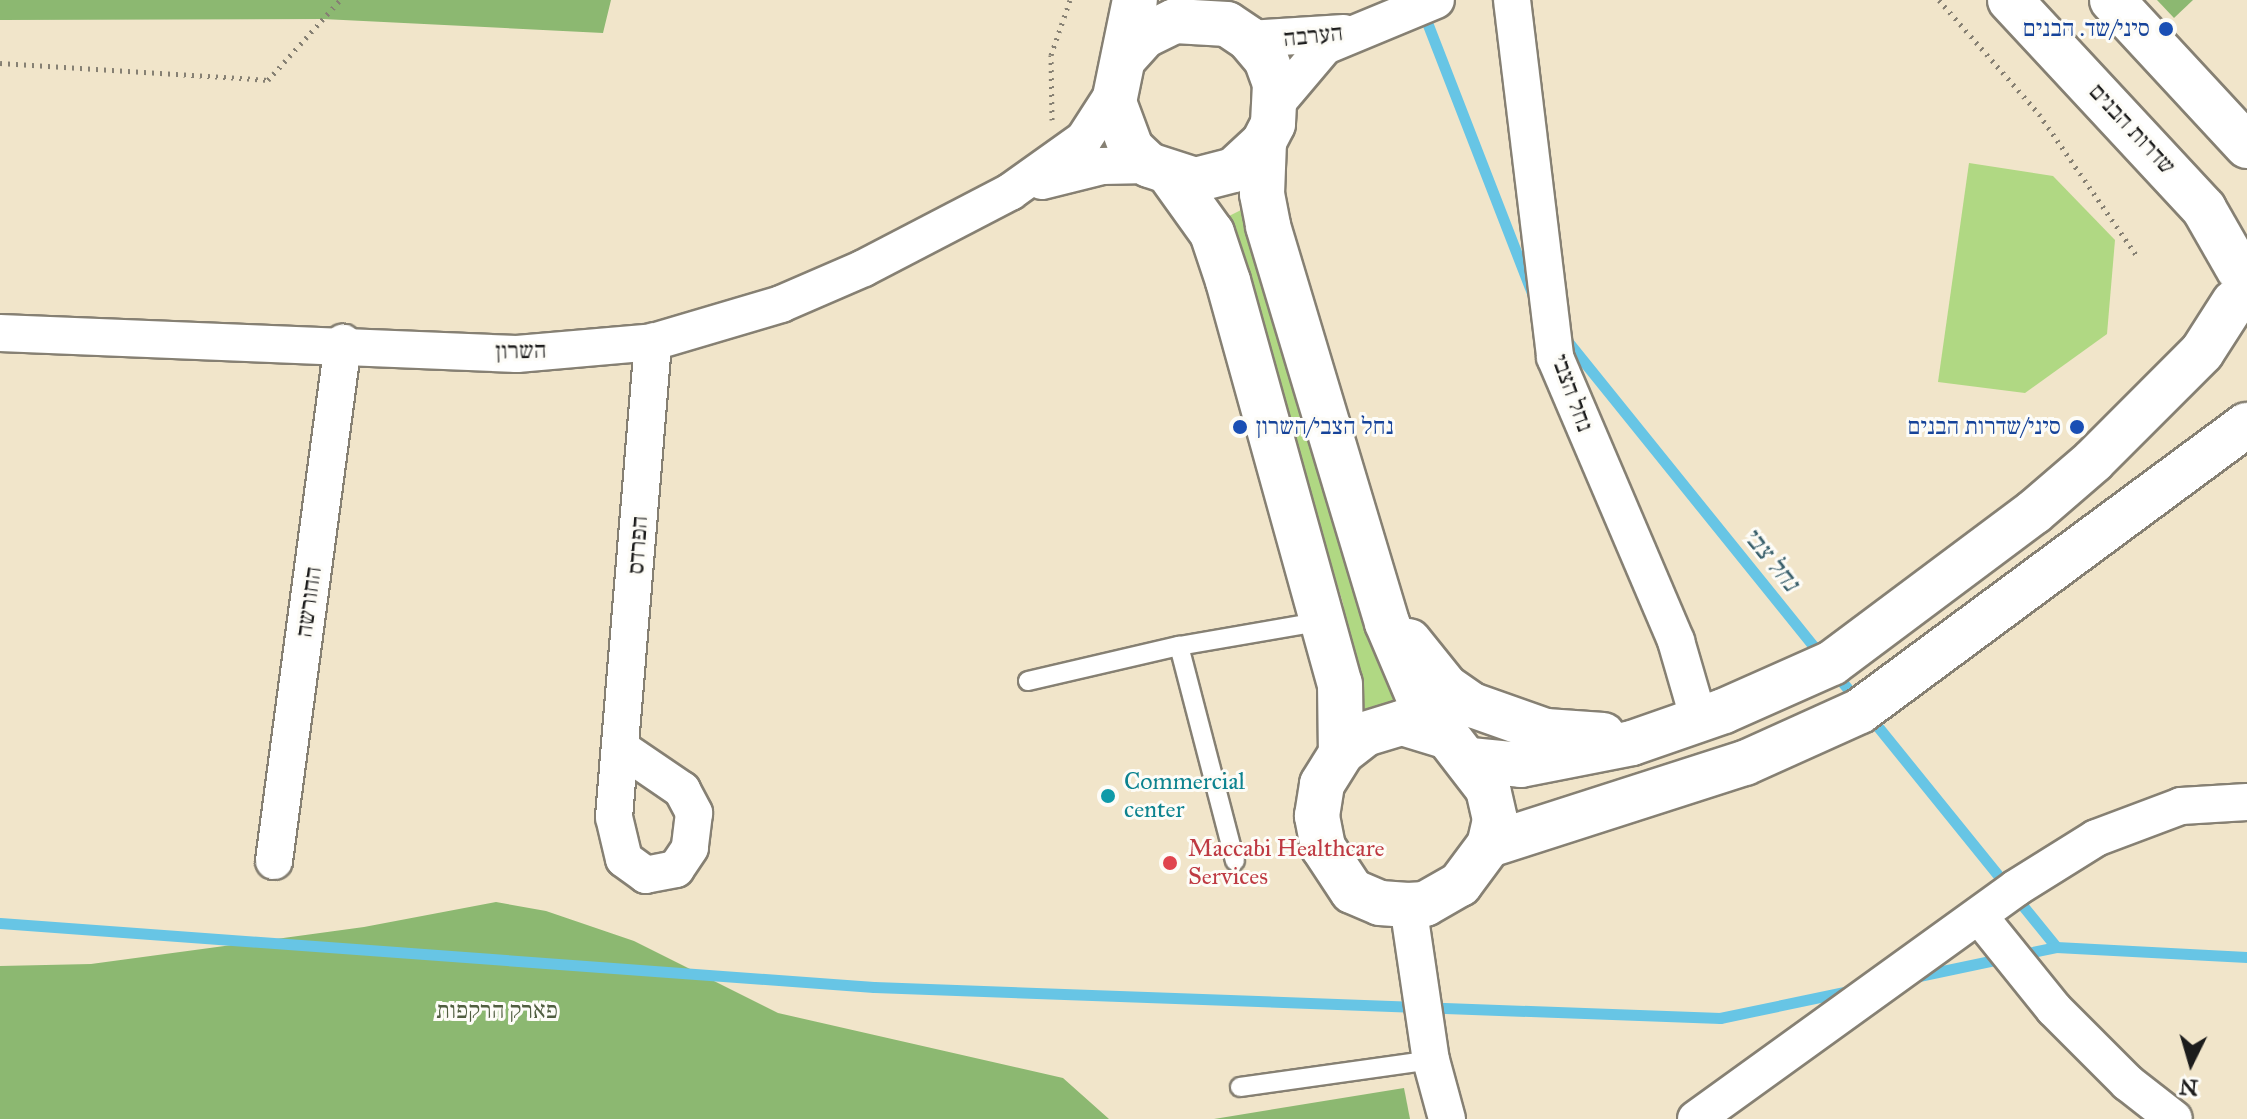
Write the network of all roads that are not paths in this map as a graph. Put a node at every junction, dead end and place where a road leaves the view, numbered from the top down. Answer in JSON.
{"nodes":[{"id":1,"x":1135,"y":0,"type":"edge"},
{"id":2,"x":1436,"y":0,"type":"edge"},
{"id":3,"x":1512,"y":0,"type":"edge"},
{"id":4,"x":2010,"y":0,"type":"edge"},
{"id":5,"x":2112,"y":0,"type":"edge"},
{"id":6,"x":1229,"y":21,"type":"edge"},
{"id":7,"x":1377,"y":27,"type":"junction"},
{"id":8,"x":1121,"y":73,"type":"junction"},
{"id":9,"x":1270,"y":123,"type":"junction"},
{"id":10,"x":2247,"y":146,"type":"edge"},
{"id":11,"x":1160,"y":170,"type":"junction"},
{"id":12,"x":1010,"y":192,"type":"junction"},
{"id":13,"x":2240,"y":276,"type":"edge"},
{"id":14,"x":0,"y":333,"type":"edge"},
{"id":15,"x":653,"y":342,"type":"junction"},
{"id":16,"x":343,"y":343,"type":"junction"},
{"id":17,"x":2247,"y":343,"type":"edge"},
{"id":18,"x":2247,"y":425,"type":"edge"},
{"id":19,"x":2247,"y":455,"type":"edge"},
{"id":20,"x":2169,"y":480,"type":"junction"},
{"id":21,"x":1377,"y":590,"type":"junction"},
{"id":22,"x":1323,"y":621,"type":"junction"},
{"id":23,"x":1179,"y":646,"type":"junction"},
{"id":24,"x":1028,"y":681,"type":"dead end"},
{"id":25,"x":1682,"y":726,"type":"junction"},
{"id":26,"x":1459,"y":748,"type":"junction"},
{"id":27,"x":622,"y":749,"type":"dead end"},
{"id":28,"x":1341,"y":753,"type":"junction"},
{"id":29,"x":2247,"y":802,"type":"edge"},
{"id":30,"x":1489,"y":845,"type":"junction"},
{"id":31,"x":274,"y":861,"type":"dead end"},
{"id":32,"x":1235,"y":861,"type":"dead end"},
{"id":33,"x":1408,"y":905,"type":"junction"},
{"id":34,"x":1979,"y":916,"type":"junction"},
{"id":35,"x":1431,"y":1060,"type":"junction"},
{"id":36,"x":1240,"y":1087,"type":"dead end"},
{"id":37,"x":1710,"y":1115,"type":"edge"},
{"id":38,"x":1447,"y":1119,"type":"edge"},
{"id":39,"x":2174,"y":1119,"type":"edge"}],
"edges":[{"from":1,"to":8,"type":"street"},
{"from":2,"to":7,"type":"street","name":"הערבה"},
{"from":3,"to":25,"type":"street","name":"נחל הצבי"},
{"from":4,"to":13,"type":"street","name":"שדרות הבנים"},
{"from":5,"to":10,"type":"street"},
{"from":6,"to":7,"type":"street","name":"הערבה"},
{"from":6,"to":8,"type":"street"},
{"from":6,"to":9,"type":"street"},
{"from":7,"to":9,"type":"street","name":"הערבה"},
{"from":8,"to":11,"type":"street"},
{"from":8,"to":12,"type":"street","name":"השרון"},
{"from":9,"to":11,"type":"street"},
{"from":9,"to":21,"type":"street"},
{"from":11,"to":12,"type":"street","name":"השרון"},
{"from":11,"to":22,"type":"street"},
{"from":12,"to":15,"type":"street","name":"השרון"},
{"from":13,"to":17,"type":"street","name":"שדרות הבנים"},
{"from":13,"to":25,"type":"street"},
{"from":14,"to":16,"type":"street","name":"השרון"},
{"from":15,"to":16,"type":"street","name":"השרון"},
{"from":15,"to":27,"type":"street","name":"הפרדס"},
{"from":16,"to":31,"type":"street","name":"החורשה"},
{"from":18,"to":20,"type":"street"},
{"from":19,"to":20,"type":"street"},
{"from":20,"to":30,"type":"street"},
{"from":21,"to":25,"type":"street"},
{"from":21,"to":26,"type":"street"},
{"from":22,"to":23,"type":"lane"},
{"from":22,"to":28,"type":"street"},
{"from":23,"to":24,"type":"lane"},
{"from":23,"to":32,"type":"lane"},
{"from":25,"to":26,"type":"street"},
{"from":26,"to":28,"type":"street"},
{"from":26,"to":30,"type":"street"},
{"from":28,"to":33,"type":"street"},
{"from":29,"to":34,"type":"street"},
{"from":30,"to":33,"type":"street"},
{"from":33,"to":35,"type":"street"},
{"from":34,"to":37,"type":"street"},
{"from":34,"to":39,"type":"street"},
{"from":35,"to":36,"type":"lane"},
{"from":35,"to":38,"type":"street"}]}
